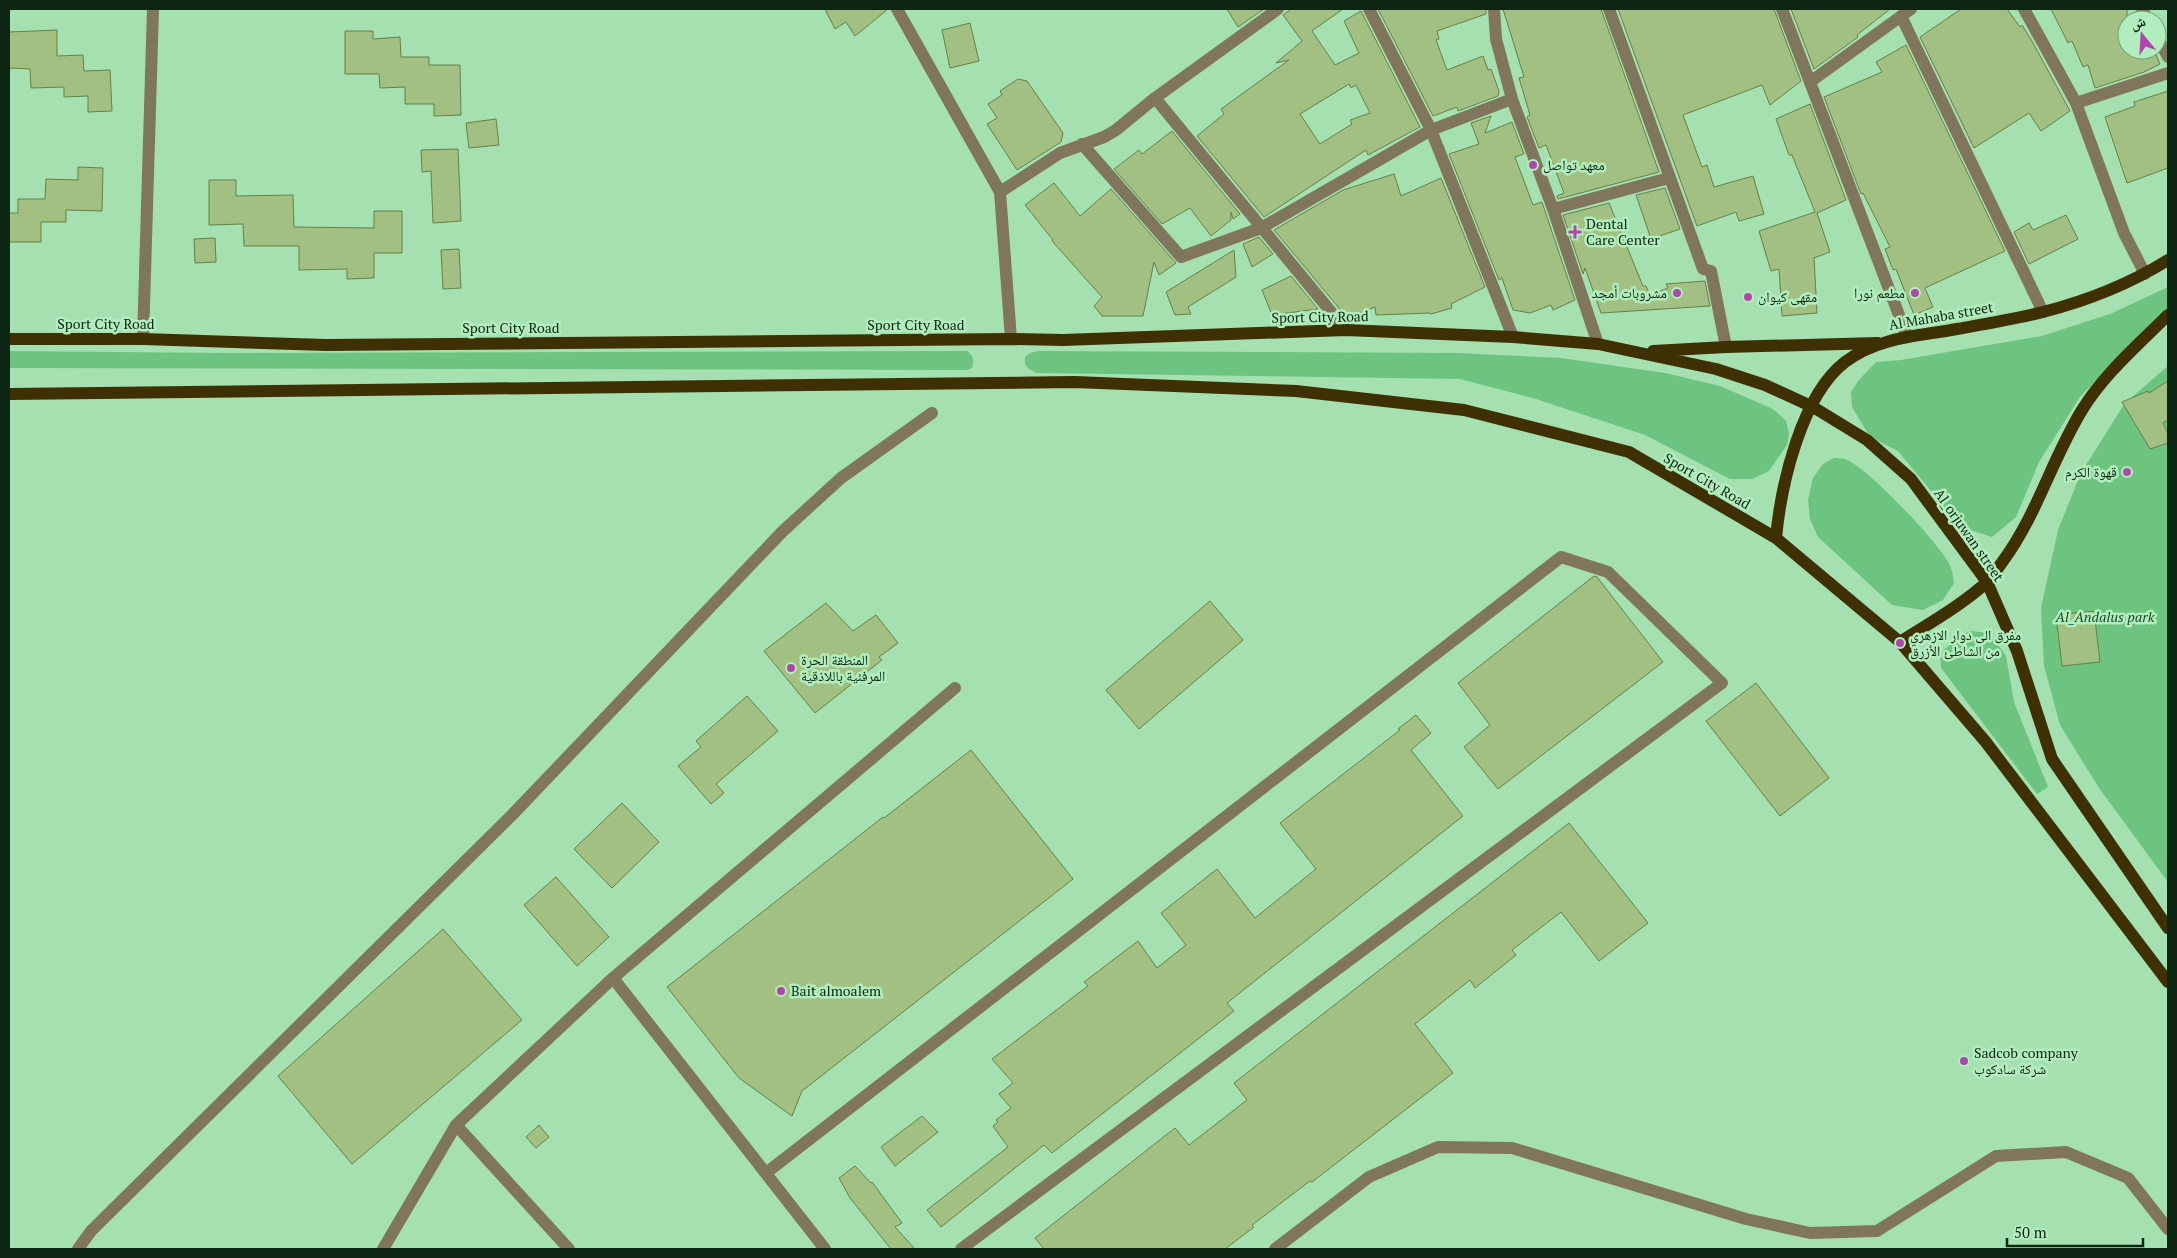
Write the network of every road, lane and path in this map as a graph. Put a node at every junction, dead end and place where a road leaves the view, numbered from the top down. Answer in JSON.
{"nodes":[{"id":1,"x":153,"y":9,"type":"edge"},
{"id":2,"x":896,"y":9,"type":"edge"},
{"id":3,"x":1278,"y":9,"type":"edge"},
{"id":4,"x":1370,"y":9,"type":"edge"},
{"id":5,"x":1494,"y":9,"type":"edge"},
{"id":6,"x":1609,"y":9,"type":"edge"},
{"id":7,"x":1782,"y":9,"type":"edge"},
{"id":8,"x":2024,"y":9,"type":"edge"},
{"id":9,"x":1906,"y":12,"type":"edge"},
{"id":10,"x":2168,"y":73,"type":"edge"},
{"id":11,"x":1810,"y":82,"type":"junction"},
{"id":12,"x":1155,"y":98,"type":"junction"},
{"id":13,"x":1512,"y":99,"type":"junction"},
{"id":14,"x":2076,"y":103,"type":"junction"},
{"id":15,"x":1431,"y":130,"type":"junction"},
{"id":16,"x":1082,"y":144,"type":"junction"},
{"id":17,"x":1669,"y":178,"type":"junction"},
{"id":18,"x":1000,"y":192,"type":"junction"},
{"id":19,"x":1553,"y":209,"type":"junction"},
{"id":20,"x":1261,"y":228,"type":"junction"},
{"id":21,"x":2168,"y":260,"type":"edge"},
{"id":22,"x":2145,"y":274,"type":"junction"},
{"id":23,"x":2043,"y":312,"type":"junction"},
{"id":24,"x":2168,"y":315,"type":"edge"},
{"id":25,"x":1346,"y":330,"type":"junction"},
{"id":26,"x":1907,"y":336,"type":"junction"},
{"id":27,"x":1513,"y":337,"type":"junction"},
{"id":28,"x":143,"y":338,"type":"junction"},
{"id":29,"x":9,"y":339,"type":"edge"},
{"id":30,"x":1011,"y":339,"type":"junction"},
{"id":31,"x":1880,"y":343,"type":"junction"},
{"id":32,"x":1598,"y":344,"type":"junction"},
{"id":33,"x":1726,"y":346,"type":"junction"},
{"id":34,"x":1638,"y":352,"type":"junction"},
{"id":35,"x":9,"y":394,"type":"edge"},
{"id":36,"x":1813,"y":406,"type":"junction"},
{"id":37,"x":932,"y":413,"type":"dead end"},
{"id":38,"x":1776,"y":538,"type":"junction"},
{"id":39,"x":1987,"y":582,"type":"junction"},
{"id":40,"x":1900,"y":642,"type":"junction"},
{"id":41,"x":955,"y":688,"type":"dead end"},
{"id":42,"x":2168,"y":928,"type":"edge"},
{"id":43,"x":614,"y":978,"type":"junction"},
{"id":44,"x":2168,"y":982,"type":"edge"},
{"id":45,"x":456,"y":1125,"type":"junction"},
{"id":46,"x":766,"y":1174,"type":"junction"},
{"id":47,"x":2168,"y":1229,"type":"edge"},
{"id":48,"x":78,"y":1249,"type":"edge"},
{"id":49,"x":383,"y":1249,"type":"edge"},
{"id":50,"x":569,"y":1249,"type":"edge"},
{"id":51,"x":825,"y":1249,"type":"edge"},
{"id":52,"x":961,"y":1249,"type":"edge"},
{"id":53,"x":1275,"y":1249,"type":"edge"}],
"edges":[{"from":1,"to":28,"type":"street"},
{"from":2,"to":18,"type":"street"},
{"from":3,"to":12,"type":"street"},
{"from":4,"to":15,"type":"street"},
{"from":5,"to":13,"type":"street"},
{"from":6,"to":17,"type":"street"},
{"from":7,"to":11,"type":"street"},
{"from":8,"to":14,"type":"street"},
{"from":9,"to":11,"type":"street"},
{"from":9,"to":23,"type":"street"},
{"from":10,"to":14,"type":"street"},
{"from":11,"to":26,"type":"street"},
{"from":12,"to":16,"type":"street"},
{"from":12,"to":20,"type":"street"},
{"from":13,"to":15,"type":"street"},
{"from":13,"to":19,"type":"street"},
{"from":14,"to":22,"type":"street"},
{"from":15,"to":20,"type":"street"},
{"from":15,"to":27,"type":"street"},
{"from":16,"to":18,"type":"street"},
{"from":16,"to":20,"type":"street"},
{"from":17,"to":19,"type":"street"},
{"from":17,"to":33,"type":"street"},
{"from":18,"to":30,"type":"street"},
{"from":19,"to":32,"type":"street"},
{"from":20,"to":25,"type":"street"},
{"from":21,"to":22,"type":"main road","name":"Al Mahaba street"},
{"from":22,"to":23,"type":"main road","name":"Al Mahaba street"},
{"from":23,"to":26,"type":"main road","name":"Al Mahaba street"},
{"from":24,"to":39,"type":"main road"},
{"from":25,"to":27,"type":"main road","name":"Sport City Road"},
{"from":25,"to":30,"type":"main road","name":"Sport City Road"},
{"from":26,"to":31,"type":"main road","name":"Al Mahaba street"},
{"from":27,"to":32,"type":"main road","name":"Sport City Road"},
{"from":28,"to":29,"type":"main road","name":"Sport City Road"},
{"from":28,"to":30,"type":"main road","name":"Sport City Road"},
{"from":31,"to":33,"type":"main road"},
{"from":31,"to":36,"type":"main road","name":"Al Mahaba street"},
{"from":32,"to":34,"type":"main road","name":"Sport City Road"},
{"from":33,"to":34,"type":"main road"},
{"from":34,"to":36,"type":"main road","name":"Sport City Road"},
{"from":35,"to":38,"type":"main road","name":"Sport City Road"},
{"from":36,"to":38,"type":"main road","name":"Al Mahaba street"},
{"from":36,"to":39,"type":"main road","name":"Al_orjuwan street"},
{"from":37,"to":48,"type":"street"},
{"from":38,"to":40,"type":"main road"},
{"from":39,"to":40,"type":"main road"},
{"from":39,"to":42,"type":"main road","name":"Al_orjuwan street"},
{"from":40,"to":44,"type":"main road"},
{"from":41,"to":43,"type":"street"},
{"from":43,"to":45,"type":"street"},
{"from":43,"to":46,"type":"street"},
{"from":45,"to":49,"type":"street"},
{"from":45,"to":50,"type":"street"},
{"from":46,"to":51,"type":"street"},
{"from":46,"to":52,"type":"street"},
{"from":47,"to":53,"type":"street"}]}
